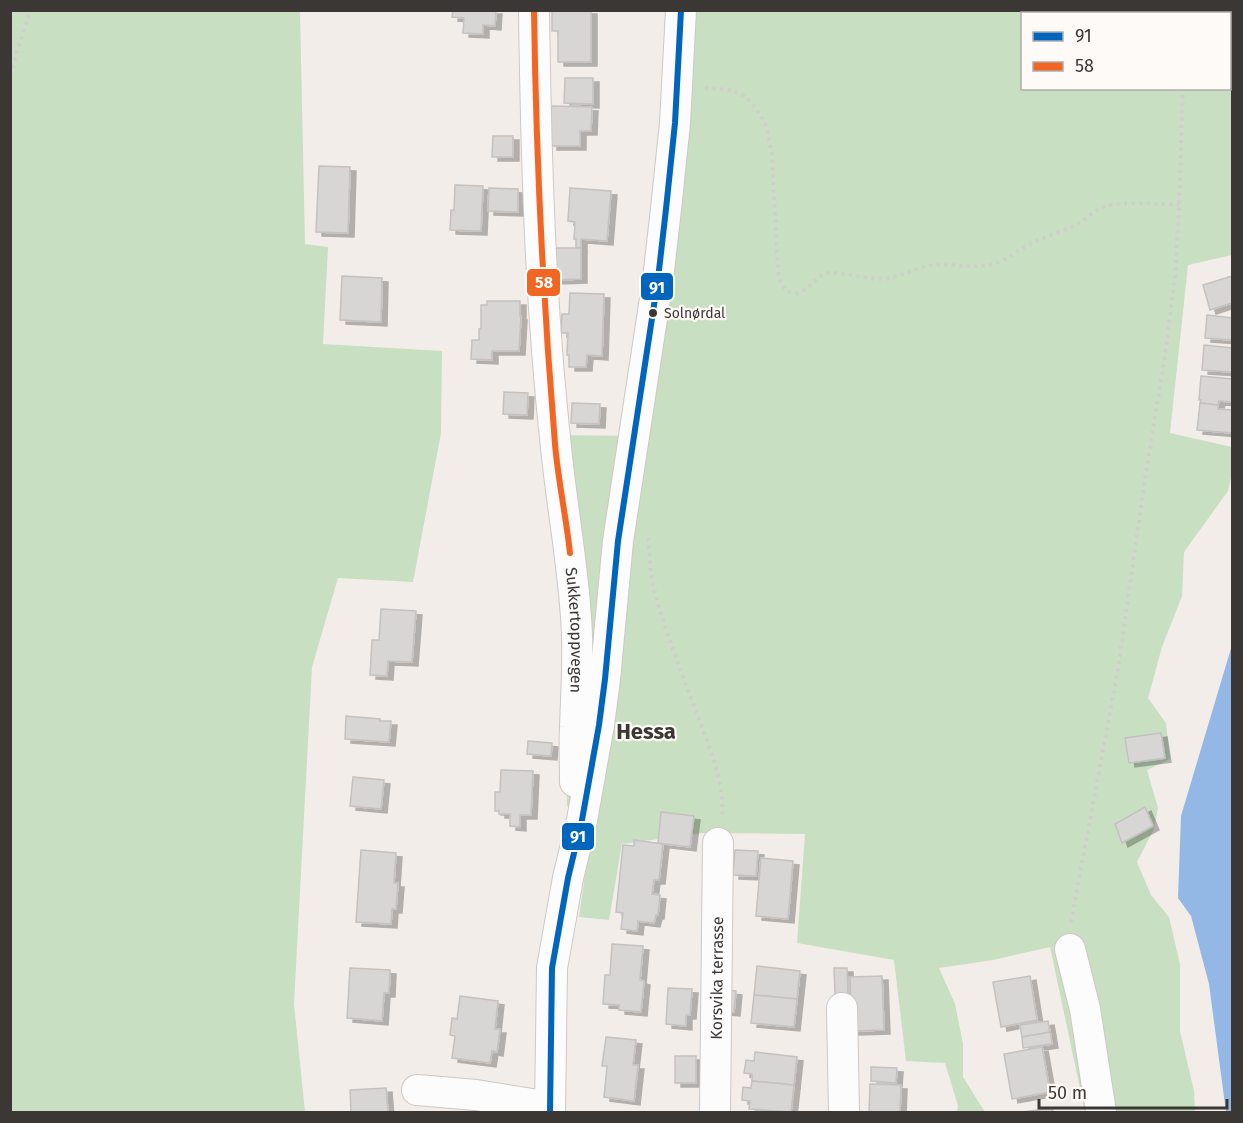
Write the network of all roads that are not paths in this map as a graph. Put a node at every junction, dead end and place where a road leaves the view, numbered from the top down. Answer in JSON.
{"nodes":[{"id":1,"x":534,"y":10,"type":"edge"},
{"id":2,"x":681,"y":10,"type":"edge"},
{"id":3,"x":582,"y":820,"type":"junction"},
{"id":4,"x":717,"y":843,"type":"road end"},
{"id":5,"x":1070,"y":949,"type":"road end"},
{"id":6,"x":842,"y":1008,"type":"dead end"},
{"id":7,"x":417,"y":1090,"type":"dead end"},
{"id":8,"x":550,"y":1110,"type":"edge"},
{"id":9,"x":716,"y":1113,"type":"edge"},
{"id":10,"x":844,"y":1113,"type":"edge"},
{"id":11,"x":1101,"y":1113,"type":"edge"}],
"edges":[{"from":1,"to":3,"type":"street","name":"Sukkertoppvegen"},
{"from":2,"to":3,"type":"street"},
{"from":3,"to":8,"type":"street"},
{"from":4,"to":9,"type":"street","name":"Korsvika terrasse"},
{"from":5,"to":11,"type":"street"},
{"from":6,"to":10,"type":"street"},
{"from":7,"to":8,"type":"street"}]}
